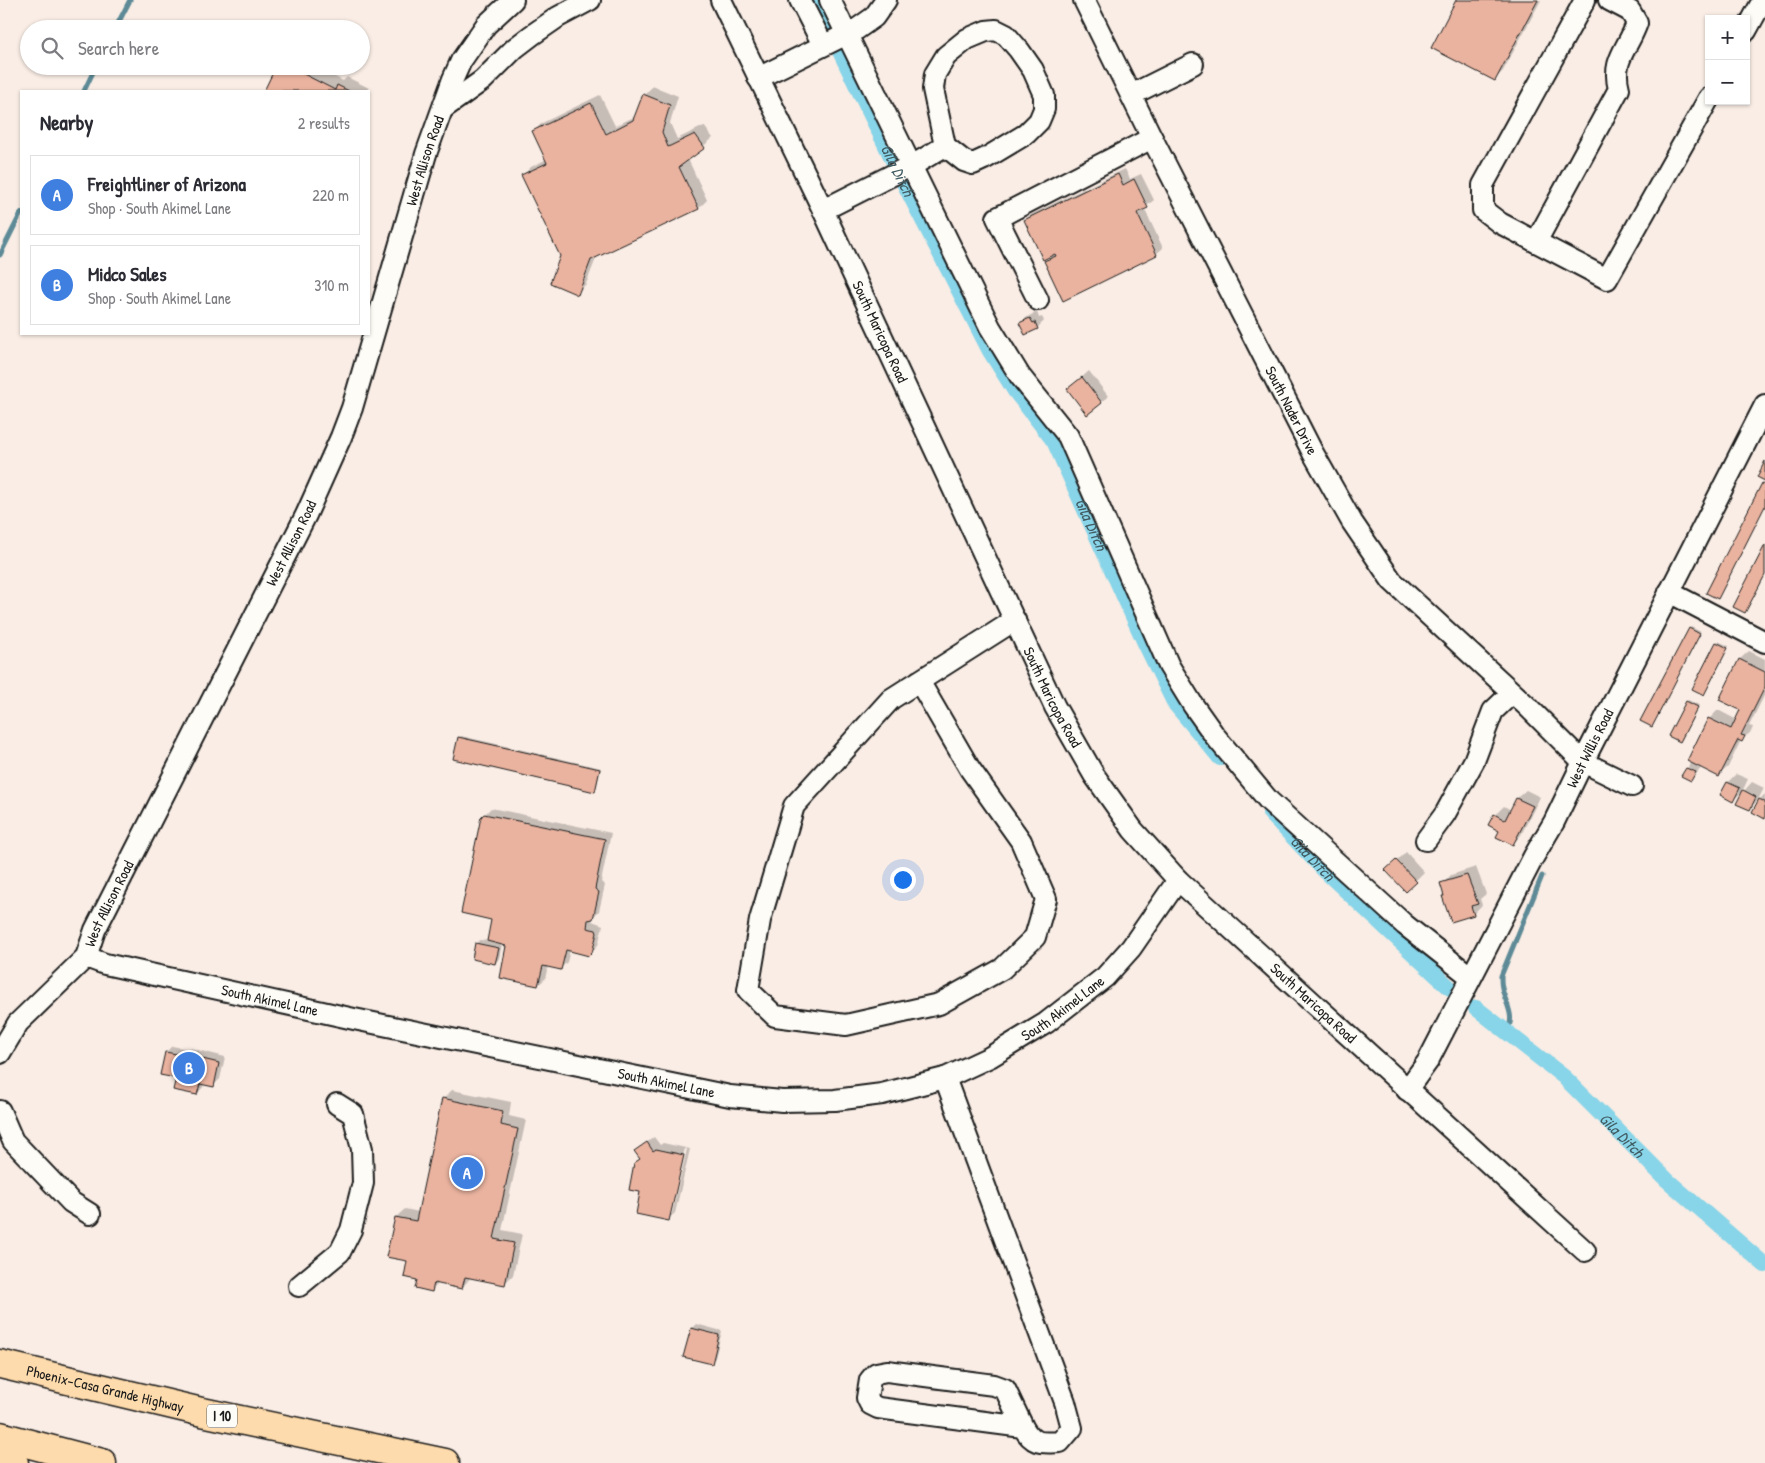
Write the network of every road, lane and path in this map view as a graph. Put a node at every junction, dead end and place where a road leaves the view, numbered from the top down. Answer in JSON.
{"nodes":[{"id":1,"x":513,"y":0,"type":"edge"},
{"id":2,"x":590,"y":0,"type":"edge"},
{"id":3,"x":721,"y":0,"type":"edge"},
{"id":4,"x":800,"y":0,"type":"edge"},
{"id":5,"x":830,"y":0,"type":"edge"},
{"id":6,"x":886,"y":0,"type":"edge"},
{"id":7,"x":1084,"y":0,"type":"edge"},
{"id":8,"x":1585,"y":0,"type":"edge"},
{"id":9,"x":1609,"y":0,"type":"edge"},
{"id":10,"x":1763,"y":0,"type":"edge"},
{"id":11,"x":559,"y":7,"type":"edge"},
{"id":12,"x":1750,"y":24,"type":"edge"},
{"id":13,"x":846,"y":34,"type":"junction"},
{"id":14,"x":823,"y":45,"type":"junction"},
{"id":15,"x":1193,"y":64,"type":"dead end"},
{"id":16,"x":758,"y":78,"type":"junction"},
{"id":17,"x":1131,"y":95,"type":"junction"},
{"id":18,"x":1705,"y":105,"type":"edge"},
{"id":19,"x":444,"y":108,"type":"junction"},
{"id":20,"x":1152,"y":138,"type":"junction"},
{"id":21,"x":945,"y":146,"type":"junction"},
{"id":22,"x":911,"y":165,"type":"junction"},
{"id":23,"x":823,"y":210,"type":"junction"},
{"id":24,"x":1536,"y":242,"type":"junction"},
{"id":25,"x":1038,"y":300,"type":"dead end"},
{"id":26,"x":1765,"y":405,"type":"edge"},
{"id":27,"x":1669,"y":592,"type":"junction"},
{"id":28,"x":1015,"y":620,"type":"junction"},
{"id":29,"x":1765,"y":642,"type":"edge"},
{"id":30,"x":920,"y":681,"type":"junction"},
{"id":31,"x":1512,"y":692,"type":"junction"},
{"id":32,"x":1583,"y":762,"type":"junction"},
{"id":33,"x":1632,"y":786,"type":"dead end"},
{"id":34,"x":1426,"y":840,"type":"dead end"},
{"id":35,"x":1178,"y":880,"type":"junction"},
{"id":36,"x":86,"y":957,"type":"junction"},
{"id":37,"x":1471,"y":977,"type":"junction"},
{"id":38,"x":0,"y":1053,"type":"edge"},
{"id":39,"x":945,"y":1078,"type":"junction"},
{"id":40,"x":1407,"y":1090,"type":"junction"},
{"id":41,"x":337,"y":1104,"type":"dead end"},
{"id":42,"x":0,"y":1111,"type":"edge"},
{"id":43,"x":90,"y":1214,"type":"dead end"},
{"id":44,"x":1585,"y":1251,"type":"dead end"},
{"id":45,"x":299,"y":1286,"type":"dead end"},
{"id":46,"x":0,"y":1364,"type":"edge"},
{"id":47,"x":1022,"y":1427,"type":"junction"},
{"id":48,"x":0,"y":1436,"type":"edge"},
{"id":49,"x":0,"y":1460,"type":"edge"},
{"id":50,"x":14,"y":1463,"type":"edge"},
{"id":51,"x":102,"y":1463,"type":"edge"},
{"id":52,"x":445,"y":1463,"type":"edge"}],
"edges":[{"from":1,"to":19,"type":"street","name":"West Allison Road"},
{"from":2,"to":11,"type":"street","name":"West Allison Road"},
{"from":3,"to":16,"type":"street","name":"South Maricopa Road"},
{"from":4,"to":14,"type":"street"},
{"from":5,"to":13,"type":"street"},
{"from":6,"to":13,"type":"street"},
{"from":7,"to":17,"type":"street","name":"South Nader Drive"},
{"from":8,"to":24,"type":"street"},
{"from":9,"to":24,"type":"street"},
{"from":10,"to":12,"type":"street"},
{"from":11,"to":19,"type":"street","name":"West Allison Road"},
{"from":13,"to":14,"type":"street"},
{"from":13,"to":22,"type":"street"},
{"from":14,"to":16,"type":"street"},
{"from":15,"to":17,"type":"street"},
{"from":16,"to":23,"type":"street","name":"South Maricopa Road"},
{"from":17,"to":20,"type":"street","name":"South Nader Drive"},
{"from":18,"to":24,"type":"street"},
{"from":19,"to":36,"type":"street","name":"West Allison Road"},
{"from":20,"to":25,"type":"street"},
{"from":20,"to":31,"type":"street","name":"South Nader Drive"},
{"from":21,"to":21,"type":"street"},
{"from":21,"to":22,"type":"street"},
{"from":22,"to":23,"type":"street"},
{"from":22,"to":37,"type":"street"},
{"from":23,"to":28,"type":"street","name":"South Maricopa Road"},
{"from":26,"to":27,"type":"street","name":"West Willis Road"},
{"from":27,"to":29,"type":"street"},
{"from":27,"to":32,"type":"street","name":"West Willis Road"},
{"from":28,"to":30,"type":"street"},
{"from":28,"to":35,"type":"street","name":"South Maricopa Road"},
{"from":30,"to":30,"type":"street"},
{"from":31,"to":32,"type":"street","name":"South Nader Drive"},
{"from":31,"to":34,"type":"street"},
{"from":32,"to":33,"type":"street","name":"South Nader Drive"},
{"from":32,"to":37,"type":"street","name":"West Willis Road"},
{"from":35,"to":39,"type":"street","name":"South Akimel Lane"},
{"from":35,"to":40,"type":"street","name":"South Maricopa Road"},
{"from":36,"to":38,"type":"street"},
{"from":36,"to":39,"type":"street","name":"South Akimel Lane"},
{"from":37,"to":40,"type":"street","name":"West Willis Road"},
{"from":39,"to":47,"type":"street"},
{"from":40,"to":44,"type":"street","name":"South Maricopa Road"},
{"from":41,"to":45,"type":"street"},
{"from":42,"to":43,"type":"street"},
{"from":46,"to":52,"type":"highway","name":"Phoenix-Casa Grande Highway","number":"I 10"},
{"from":47,"to":47,"type":"street"},
{"from":48,"to":51,"type":"highway"},
{"from":49,"to":50,"type":"highway"}]}
